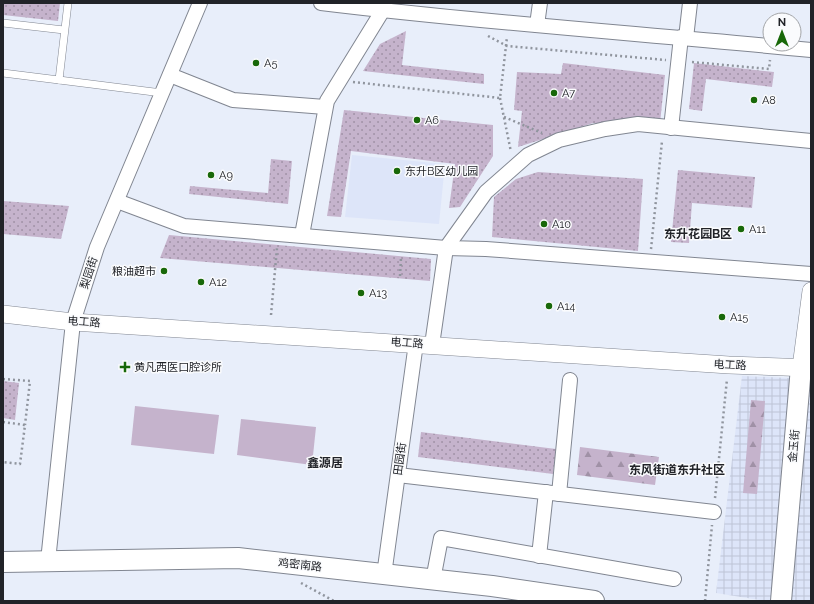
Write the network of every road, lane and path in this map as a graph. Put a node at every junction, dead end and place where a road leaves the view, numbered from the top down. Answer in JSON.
{"nodes":[{"id":1,"x":68,"y":3,"type":"edge"},
{"id":2,"x":200,"y":3,"type":"edge"},
{"id":3,"x":321,"y":3,"type":"edge"},
{"id":4,"x":540,"y":3,"type":"edge"},
{"id":5,"x":690,"y":3,"type":"edge"},
{"id":6,"x":384,"y":7,"type":"edge"},
{"id":7,"x":3,"y":23,"type":"edge"},
{"id":8,"x":508,"y":23,"type":"junction"},
{"id":9,"x":537,"y":25,"type":"junction"},
{"id":10,"x":64,"y":30,"type":"junction"},
{"id":11,"x":484,"y":34,"type":"dead end"},
{"id":12,"x":683,"y":38,"type":"junction"},
{"id":13,"x":762,"y":45,"type":"edge"},
{"id":14,"x":506,"y":46,"type":"junction"},
{"id":15,"x":770,"y":52,"type":"edge"},
{"id":16,"x":678,"y":61,"type":"junction"},
{"id":17,"x":3,"y":73,"type":"edge"},
{"id":18,"x":170,"y":75,"type":"junction"},
{"id":19,"x":59,"y":80,"type":"junction"},
{"id":20,"x":339,"y":81,"type":"junction"},
{"id":21,"x":162,"y":93,"type":"junction"},
{"id":22,"x":500,"y":98,"type":"junction"},
{"id":23,"x":325,"y":107,"type":"junction"},
{"id":24,"x":504,"y":117,"type":"junction"},
{"id":25,"x":671,"y":128,"type":"junction"},
{"id":26,"x":559,"y":140,"type":"junction"},
{"id":27,"x":662,"y":140,"type":"dead end"},
{"id":28,"x":811,"y":141,"type":"edge"},
{"id":29,"x":514,"y":167,"type":"junction"},
{"id":30,"x":117,"y":200,"type":"junction"},
{"id":31,"x":279,"y":234,"type":"junction"},
{"id":32,"x":302,"y":235,"type":"junction"},
{"id":33,"x":446,"y":248,"type":"junction"},
{"id":34,"x":650,"y":261,"type":"junction"},
{"id":35,"x":811,"y":274,"type":"edge"},
{"id":36,"x":811,"y":291,"type":"edge"},
{"id":37,"x":3,"y":314,"type":"edge"},
{"id":38,"x":271,"y":315,"type":"dead end"},
{"id":39,"x":73,"y":322,"type":"junction"},
{"id":40,"x":424,"y":344,"type":"junction"},
{"id":41,"x":729,"y":365,"type":"junction"},
{"id":42,"x":806,"y":368,"type":"edge"},
{"id":43,"x":3,"y":379,"type":"edge"},
{"id":44,"x":570,"y":380,"type":"dead end"},
{"id":45,"x":3,"y":422,"type":"edge"},
{"id":46,"x":25,"y":425,"type":"junction"},
{"id":47,"x":3,"y":462,"type":"edge"},
{"id":48,"x":398,"y":475,"type":"junction"},
{"id":49,"x":553,"y":493,"type":"junction"},
{"id":50,"x":714,"y":512,"type":"junction"},
{"id":51,"x":539,"y":556,"type":"junction"},
{"id":52,"x":48,"y":561,"type":"junction"},
{"id":53,"x":3,"y":562,"type":"edge"},
{"id":54,"x":384,"y":574,"type":"junction"},
{"id":55,"x":434,"y":580,"type":"junction"},
{"id":56,"x":674,"y":580,"type":"dead end"},
{"id":57,"x":300,"y":583,"type":"dead end"},
{"id":58,"x":334,"y":601,"type":"edge"},
{"id":59,"x":594,"y":601,"type":"edge"},
{"id":60,"x":705,"y":601,"type":"edge"},
{"id":61,"x":781,"y":601,"type":"edge"}],
"edges":[{"from":1,"to":10,"type":"lane"},
{"from":2,"to":18,"type":"street","name":"梨园街"},
{"from":3,"to":6,"type":"street"},
{"from":4,"to":9,"type":"street"},
{"from":5,"to":12,"type":"street"},
{"from":6,"to":8,"type":"street"},
{"from":6,"to":20,"type":"street"},
{"from":7,"to":10,"type":"lane"},
{"from":8,"to":9,"type":"street"},
{"from":8,"to":14,"type":"path"},
{"from":9,"to":12,"type":"street"},
{"from":10,"to":19,"type":"lane"},
{"from":11,"to":14,"type":"path"},
{"from":12,"to":13,"type":"street"},
{"from":12,"to":16,"type":"street"},
{"from":14,"to":16,"type":"path"},
{"from":14,"to":22,"type":"path"},
{"from":15,"to":16,"type":"path"},
{"from":16,"to":25,"type":"street"},
{"from":17,"to":19,"type":"lane"},
{"from":18,"to":21,"type":"street","name":"梨园街"},
{"from":18,"to":23,"type":"street"},
{"from":19,"to":21,"type":"lane"},
{"from":20,"to":22,"type":"path"},
{"from":20,"to":23,"type":"street"},
{"from":21,"to":30,"type":"street","name":"梨园街"},
{"from":22,"to":24,"type":"path"},
{"from":23,"to":32,"type":"street"},
{"from":24,"to":26,"type":"path"},
{"from":24,"to":29,"type":"path"},
{"from":25,"to":26,"type":"street"},
{"from":25,"to":28,"type":"street"},
{"from":26,"to":29,"type":"street"},
{"from":27,"to":34,"type":"path"},
{"from":29,"to":33,"type":"street"},
{"from":30,"to":31,"type":"street"},
{"from":30,"to":39,"type":"street","name":"梨园街"},
{"from":31,"to":32,"type":"street"},
{"from":31,"to":38,"type":"path"},
{"from":32,"to":33,"type":"street"},
{"from":33,"to":34,"type":"street"},
{"from":33,"to":40,"type":"street","name":"田园街"},
{"from":34,"to":35,"type":"street"},
{"from":36,"to":42,"type":"street","name":"金玉街"},
{"from":37,"to":39,"type":"street","name":"电工路"},
{"from":39,"to":40,"type":"street","name":"电工路"},
{"from":39,"to":52,"type":"street","name":"梨园街"},
{"from":40,"to":41,"type":"street","name":"电工路"},
{"from":40,"to":48,"type":"street","name":"田园街"},
{"from":41,"to":42,"type":"street","name":"电工路"},
{"from":41,"to":50,"type":"path"},
{"from":42,"to":61,"type":"main road","name":"金玉街"},
{"from":43,"to":46,"type":"path"},
{"from":44,"to":49,"type":"street"},
{"from":45,"to":46,"type":"path"},
{"from":46,"to":47,"type":"path"},
{"from":48,"to":49,"type":"street"},
{"from":48,"to":54,"type":"street","name":"田园街"},
{"from":49,"to":50,"type":"street"},
{"from":49,"to":51,"type":"street"},
{"from":50,"to":60,"type":"path"},
{"from":51,"to":55,"type":"street"},
{"from":51,"to":56,"type":"street"},
{"from":52,"to":53,"type":"main road","name":"鸡密南路"},
{"from":52,"to":54,"type":"main road","name":"鸡密南路"},
{"from":54,"to":55,"type":"main road","name":"鸡密南路"},
{"from":55,"to":59,"type":"main road","name":"鸡密南路"},
{"from":57,"to":58,"type":"path"}]}
